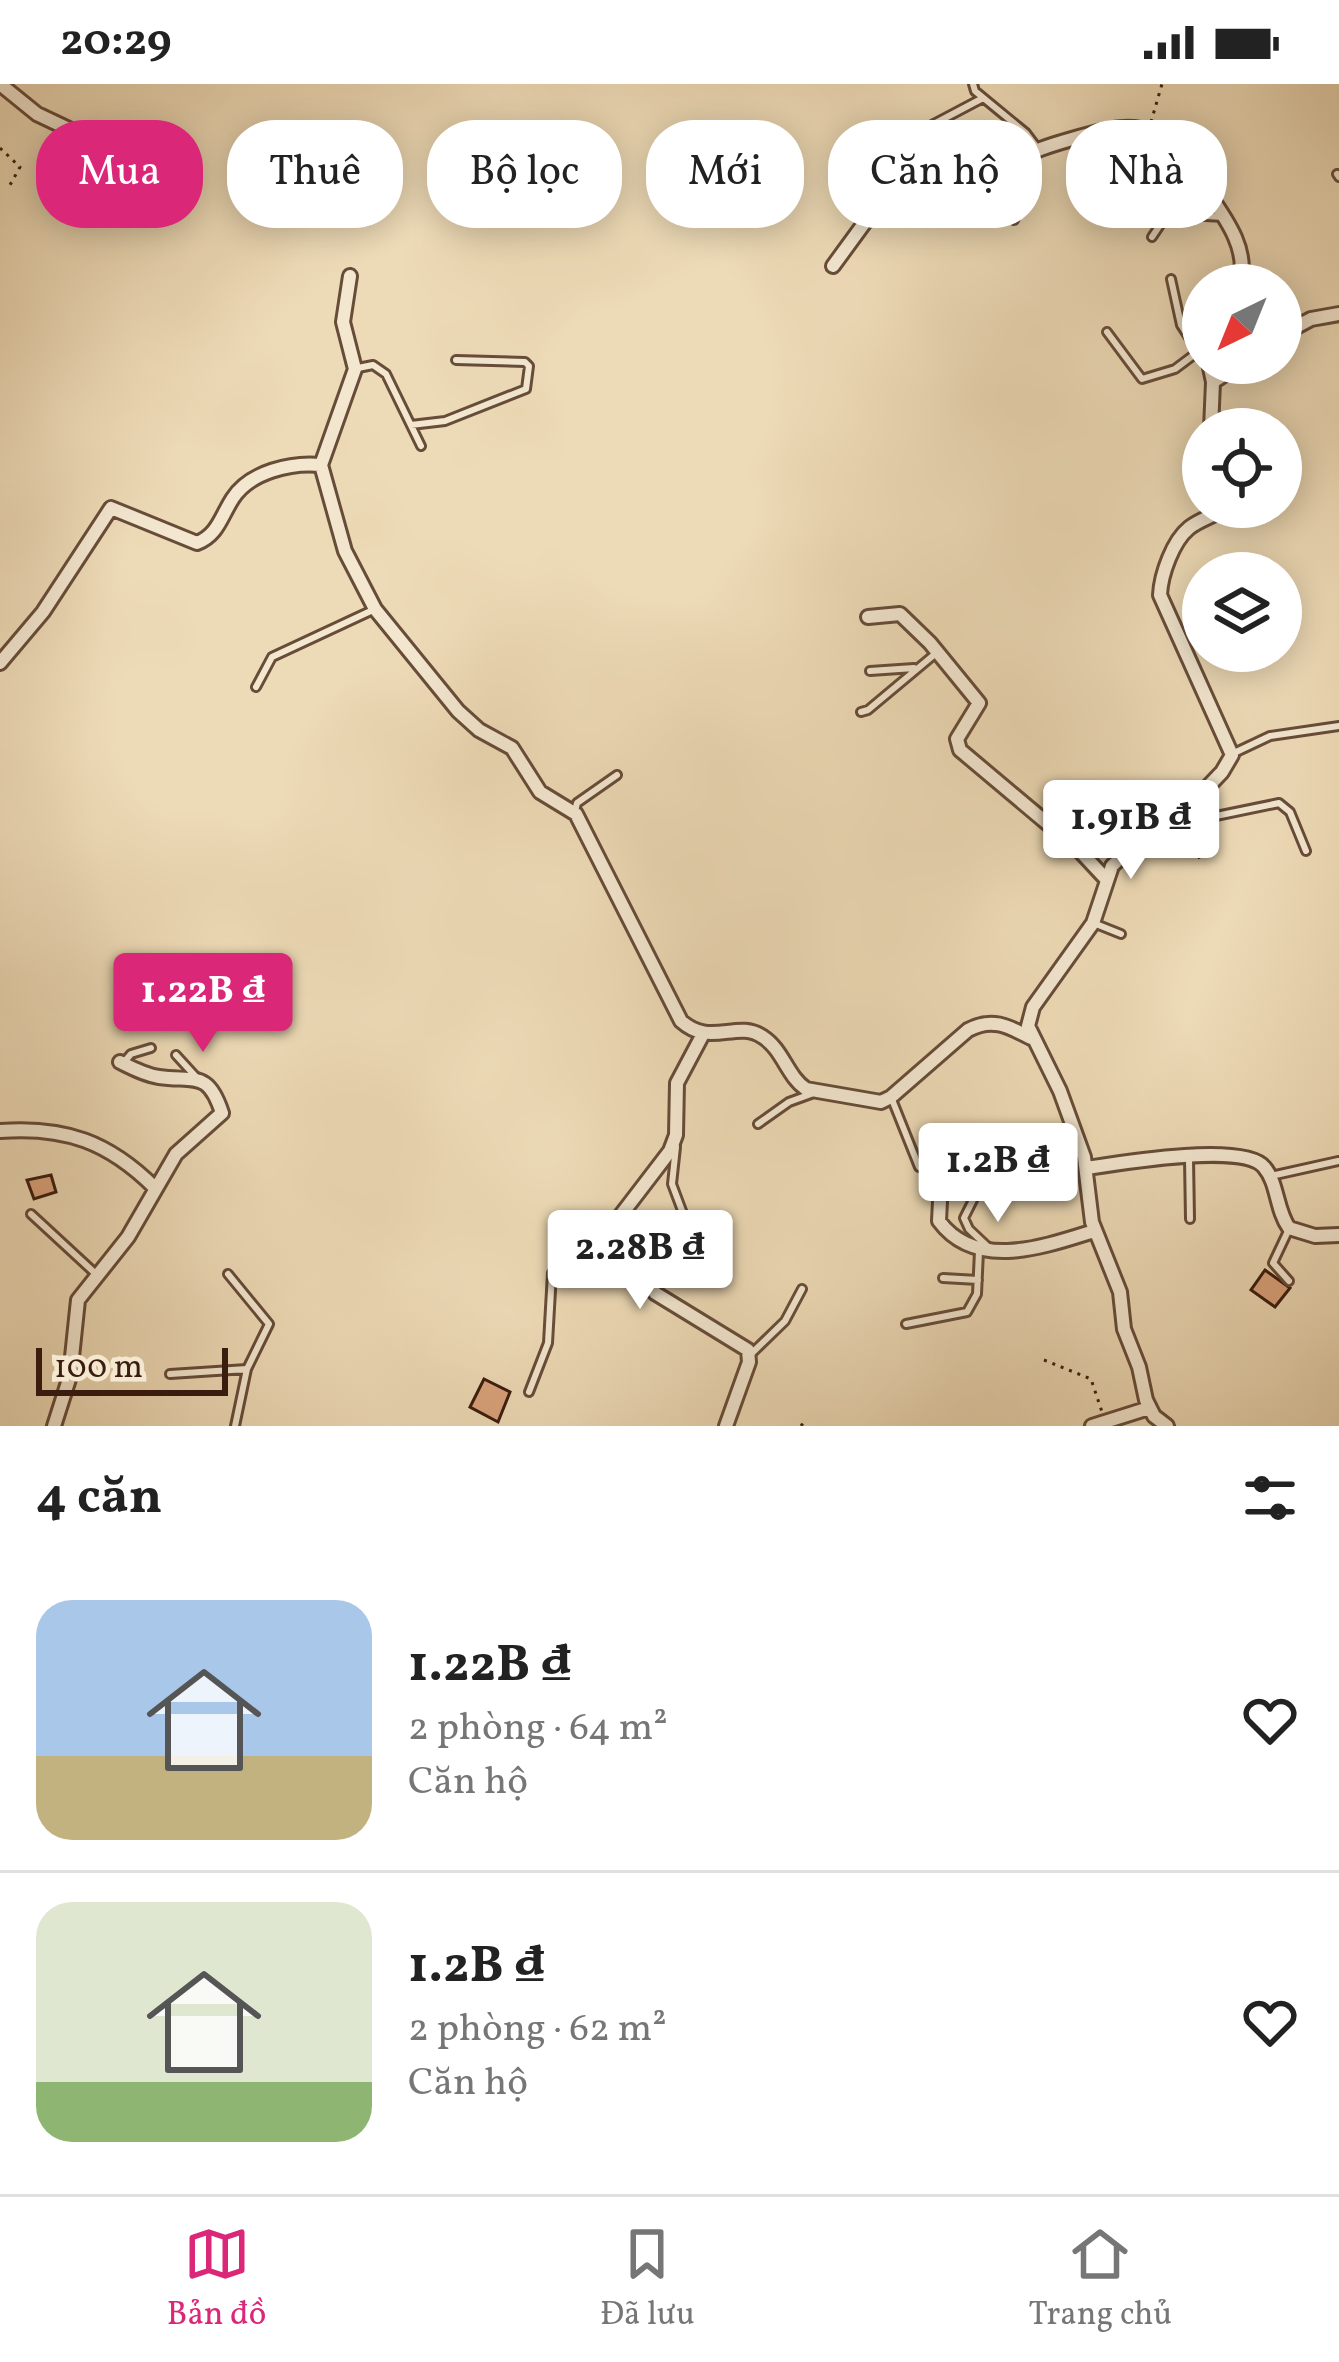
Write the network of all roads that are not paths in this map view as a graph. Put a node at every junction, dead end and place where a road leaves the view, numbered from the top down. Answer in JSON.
{"nodes":[{"id":1,"x":0,"y":84,"type":"edge"},
{"id":2,"x":973,"y":84,"type":"edge"},
{"id":3,"x":983,"y":98,"type":"junction"},
{"id":4,"x":49,"y":120,"type":"edge"},
{"id":5,"x":941,"y":120,"type":"edge"},
{"id":6,"x":1010,"y":120,"type":"edge"},
{"id":7,"x":1227,"y":227,"type":"edge"},
{"id":8,"x":861,"y":228,"type":"edge"},
{"id":9,"x":1158,"y":228,"type":"edge"},
{"id":10,"x":1152,"y":238,"type":"dead end"},
{"id":11,"x":1245,"y":264,"type":"edge"},
{"id":12,"x":833,"y":266,"type":"dead end"},
{"id":13,"x":350,"y":276,"type":"dead end"},
{"id":14,"x":1171,"y":279,"type":"dead end"},
{"id":15,"x":1339,"y":314,"type":"edge"},
{"id":16,"x":1302,"y":324,"type":"edge"},
{"id":17,"x":1182,"y":326,"type":"edge"},
{"id":18,"x":1107,"y":332,"type":"dead end"},
{"id":19,"x":456,"y":360,"type":"dead end"},
{"id":20,"x":1182,"y":364,"type":"edge"},
{"id":21,"x":355,"y":369,"type":"junction"},
{"id":22,"x":412,"y":425,"type":"junction"},
{"id":23,"x":421,"y":446,"type":"dead end"},
{"id":24,"x":321,"y":465,"type":"junction"},
{"id":25,"x":1190,"y":528,"type":"edge"},
{"id":26,"x":375,"y":609,"type":"junction"},
{"id":27,"x":868,"y":617,"type":"dead end"},
{"id":28,"x":938,"y":652,"type":"junction"},
{"id":29,"x":0,"y":663,"type":"edge"},
{"id":30,"x":918,"y":667,"type":"junction"},
{"id":31,"x":870,"y":671,"type":"dead end"},
{"id":32,"x":256,"y":687,"type":"dead end"},
{"id":33,"x":861,"y":712,"type":"dead end"},
{"id":34,"x":1339,"y":726,"type":"edge"},
{"id":35,"x":1232,"y":755,"type":"junction"},
{"id":36,"x":617,"y":775,"type":"dead end"},
{"id":37,"x":575,"y":814,"type":"junction"},
{"id":38,"x":1179,"y":822,"type":"junction"},
{"id":39,"x":1306,"y":851,"type":"dead end"},
{"id":40,"x":1106,"y":879,"type":"junction"},
{"id":41,"x":1093,"y":923,"type":"junction"},
{"id":42,"x":1121,"y":934,"type":"dead end"},
{"id":43,"x":703,"y":1034,"type":"junction"},
{"id":44,"x":1031,"y":1038,"type":"junction"},
{"id":45,"x":151,"y":1048,"type":"dead end"},
{"id":46,"x":176,"y":1055,"type":"dead end"},
{"id":47,"x":122,"y":1063,"type":"joint"},
{"id":48,"x":197,"y":1078,"type":"junction"},
{"id":49,"x":814,"y":1093,"type":"junction"},
{"id":50,"x":891,"y":1097,"type":"junction"},
{"id":51,"x":758,"y":1124,"type":"dead end"},
{"id":52,"x":0,"y":1131,"type":"edge"},
{"id":53,"x":676,"y":1135,"type":"junction"},
{"id":54,"x":1189,"y":1155,"type":"junction"},
{"id":55,"x":942,"y":1161,"type":"dead end"},
{"id":56,"x":1338,"y":1161,"type":"edge"},
{"id":57,"x":919,"y":1167,"type":"dead end"},
{"id":58,"x":1087,"y":1168,"type":"junction"},
{"id":59,"x":1270,"y":1176,"type":"junction"},
{"id":60,"x":155,"y":1188,"type":"junction"},
{"id":61,"x":976,"y":1196,"type":"dead end"},
{"id":62,"x":31,"y":1214,"type":"dead end"},
{"id":63,"x":621,"y":1215,"type":"junction"},
{"id":64,"x":1190,"y":1220,"type":"dead end"},
{"id":65,"x":687,"y":1225,"type":"dead end"},
{"id":66,"x":1289,"y":1228,"type":"junction"},
{"id":67,"x":1094,"y":1232,"type":"junction"},
{"id":68,"x":1339,"y":1235,"type":"edge"},
{"id":69,"x":985,"y":1250,"type":"junction"},
{"id":70,"x":228,"y":1274,"type":"dead end"},
{"id":71,"x":97,"y":1275,"type":"junction"},
{"id":72,"x":943,"y":1278,"type":"dead end"},
{"id":73,"x":978,"y":1280,"type":"junction"},
{"id":74,"x":1289,"y":1281,"type":"dead end"},
{"id":75,"x":802,"y":1289,"type":"dead end"},
{"id":76,"x":906,"y":1324,"type":"dead end"},
{"id":77,"x":750,"y":1355,"type":"junction"},
{"id":78,"x":247,"y":1369,"type":"junction"},
{"id":79,"x":170,"y":1374,"type":"dead end"},
{"id":80,"x":529,"y":1392,"type":"dead end"},
{"id":81,"x":1149,"y":1408,"type":"junction"},
{"id":82,"x":1098,"y":1423,"type":"edge"},
{"id":83,"x":57,"y":1425,"type":"edge"},
{"id":84,"x":235,"y":1426,"type":"edge"},
{"id":85,"x":727,"y":1426,"type":"edge"},
{"id":86,"x":1167,"y":1426,"type":"edge"}],
"edges":[{"from":1,"to":4,"type":"street"},
{"from":2,"to":3,"type":"lane"},
{"from":3,"to":5,"type":"lane"},
{"from":3,"to":6,"type":"lane"},
{"from":7,"to":11,"type":"street"},
{"from":8,"to":12,"type":"street"},
{"from":9,"to":10,"type":"lane"},
{"from":13,"to":21,"type":"street"},
{"from":14,"to":17,"type":"lane"},
{"from":15,"to":16,"type":"street"},
{"from":18,"to":20,"type":"lane"},
{"from":19,"to":22,"type":"lane"},
{"from":21,"to":22,"type":"lane"},
{"from":21,"to":24,"type":"street"},
{"from":22,"to":23,"type":"lane"},
{"from":24,"to":26,"type":"street"},
{"from":24,"to":29,"type":"street"},
{"from":25,"to":35,"type":"street"},
{"from":26,"to":32,"type":"lane"},
{"from":26,"to":37,"type":"street"},
{"from":27,"to":28,"type":"street"},
{"from":28,"to":30,"type":"lane"},
{"from":28,"to":40,"type":"street"},
{"from":30,"to":31,"type":"lane"},
{"from":30,"to":33,"type":"lane"},
{"from":34,"to":35,"type":"lane"},
{"from":35,"to":38,"type":"street"},
{"from":36,"to":37,"type":"lane"},
{"from":37,"to":43,"type":"street"},
{"from":38,"to":39,"type":"lane"},
{"from":38,"to":40,"type":"street"},
{"from":40,"to":41,"type":"street"},
{"from":41,"to":42,"type":"lane"},
{"from":41,"to":44,"type":"street"},
{"from":43,"to":49,"type":"street"},
{"from":43,"to":53,"type":"street"},
{"from":44,"to":50,"type":"street"},
{"from":44,"to":58,"type":"street"},
{"from":45,"to":47,"type":"lane"},
{"from":46,"to":48,"type":"lane"},
{"from":47,"to":48,"type":"street"},
{"from":48,"to":60,"type":"street"},
{"from":49,"to":50,"type":"street"},
{"from":49,"to":51,"type":"lane"},
{"from":50,"to":57,"type":"lane"},
{"from":52,"to":60,"type":"street"},
{"from":53,"to":63,"type":"street"},
{"from":53,"to":65,"type":"lane"},
{"from":54,"to":58,"type":"street"},
{"from":54,"to":59,"type":"street"},
{"from":54,"to":64,"type":"lane"},
{"from":55,"to":69,"type":"street"},
{"from":56,"to":59,"type":"lane"},
{"from":58,"to":67,"type":"street"},
{"from":59,"to":66,"type":"street"},
{"from":60,"to":71,"type":"street"},
{"from":61,"to":69,"type":"lane"},
{"from":62,"to":71,"type":"lane"},
{"from":63,"to":77,"type":"street"},
{"from":63,"to":80,"type":"lane"},
{"from":66,"to":68,"type":"street"},
{"from":66,"to":74,"type":"lane"},
{"from":67,"to":69,"type":"street"},
{"from":67,"to":81,"type":"street"},
{"from":69,"to":73,"type":"lane"},
{"from":70,"to":78,"type":"lane"},
{"from":71,"to":83,"type":"street"},
{"from":72,"to":73,"type":"lane"},
{"from":73,"to":76,"type":"lane"},
{"from":75,"to":77,"type":"lane"},
{"from":77,"to":85,"type":"street"},
{"from":78,"to":79,"type":"lane"},
{"from":78,"to":84,"type":"lane"},
{"from":81,"to":82,"type":"street"},
{"from":81,"to":86,"type":"street"}]}
